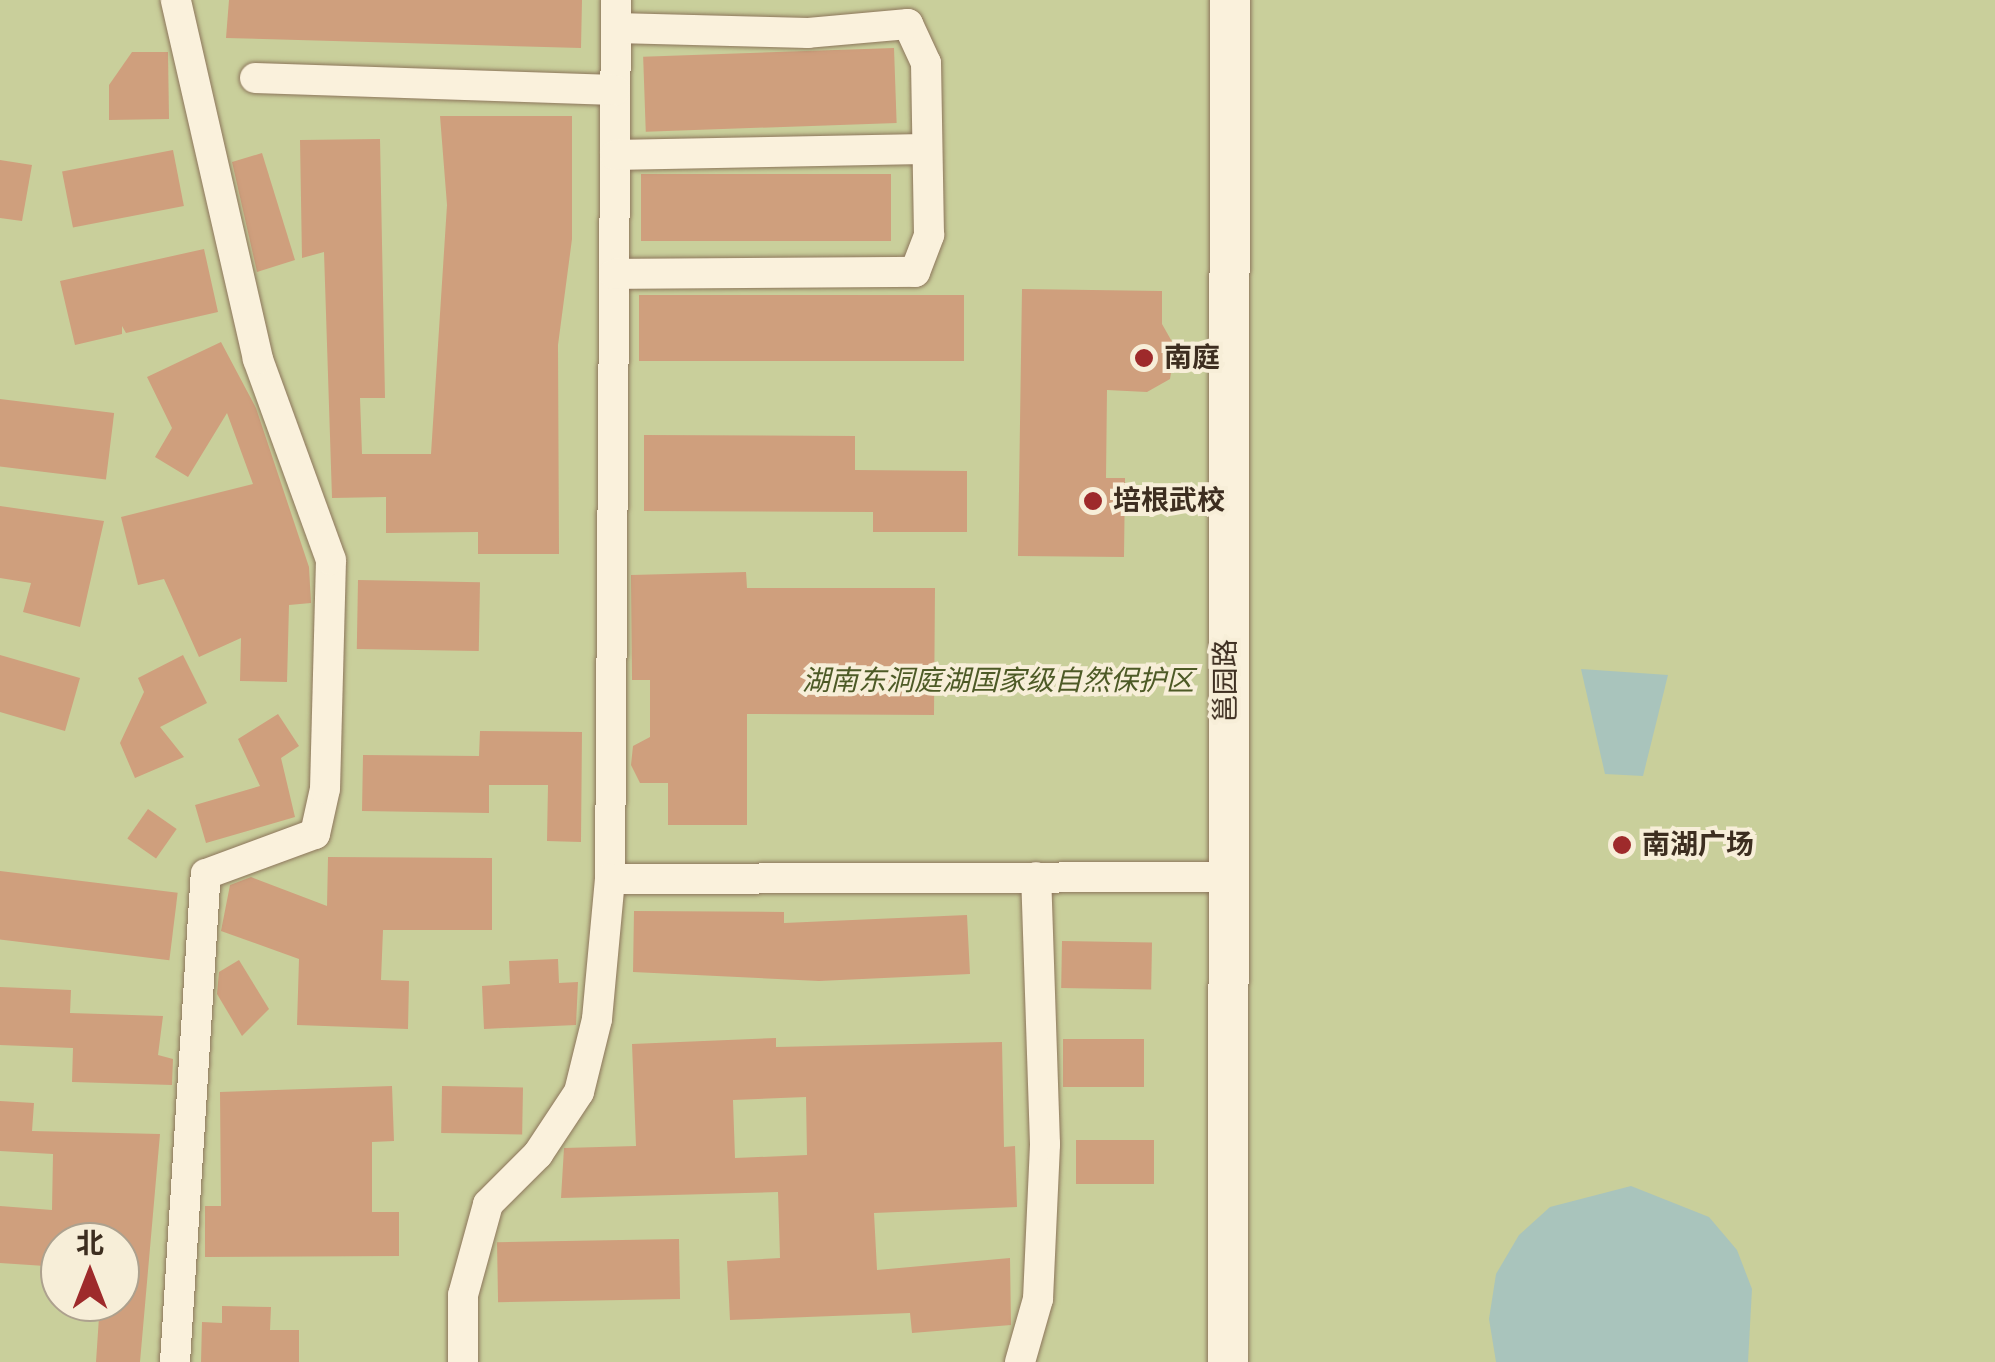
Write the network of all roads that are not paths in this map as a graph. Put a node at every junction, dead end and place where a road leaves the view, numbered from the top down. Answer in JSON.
{"nodes":[{"id":1,"x":176,"y":0,"type":"edge"},
{"id":2,"x":1230,"y":0,"type":"edge"},
{"id":3,"x":616,"y":14,"type":"edge"},
{"id":4,"x":255,"y":78,"type":"dead end"},
{"id":5,"x":616,"y":90,"type":"junction"},
{"id":6,"x":922,"y":149,"type":"junction"},
{"id":7,"x":615,"y":156,"type":"junction"},
{"id":8,"x":614,"y":274,"type":"junction"},
{"id":9,"x":1224,"y":876,"type":"junction"},
{"id":10,"x":1036,"y":878,"type":"junction"},
{"id":11,"x":610,"y":880,"type":"junction"},
{"id":12,"x":175,"y":1362,"type":"edge"},
{"id":13,"x":462,"y":1362,"type":"edge"},
{"id":14,"x":1020,"y":1362,"type":"edge"},
{"id":15,"x":1228,"y":1362,"type":"edge"}],
"edges":[{"from":1,"to":12,"type":"street"},
{"from":2,"to":9,"type":"street","name":"邕园路"},
{"from":3,"to":5,"type":"street"},
{"from":3,"to":6,"type":"street"},
{"from":4,"to":5,"type":"street"},
{"from":5,"to":7,"type":"street"},
{"from":6,"to":7,"type":"street"},
{"from":6,"to":8,"type":"street"},
{"from":7,"to":8,"type":"street"},
{"from":8,"to":11,"type":"street"},
{"from":9,"to":10,"type":"street"},
{"from":9,"to":15,"type":"street","name":"邕园路"},
{"from":10,"to":11,"type":"street"},
{"from":10,"to":14,"type":"street"},
{"from":11,"to":13,"type":"street"}]}
